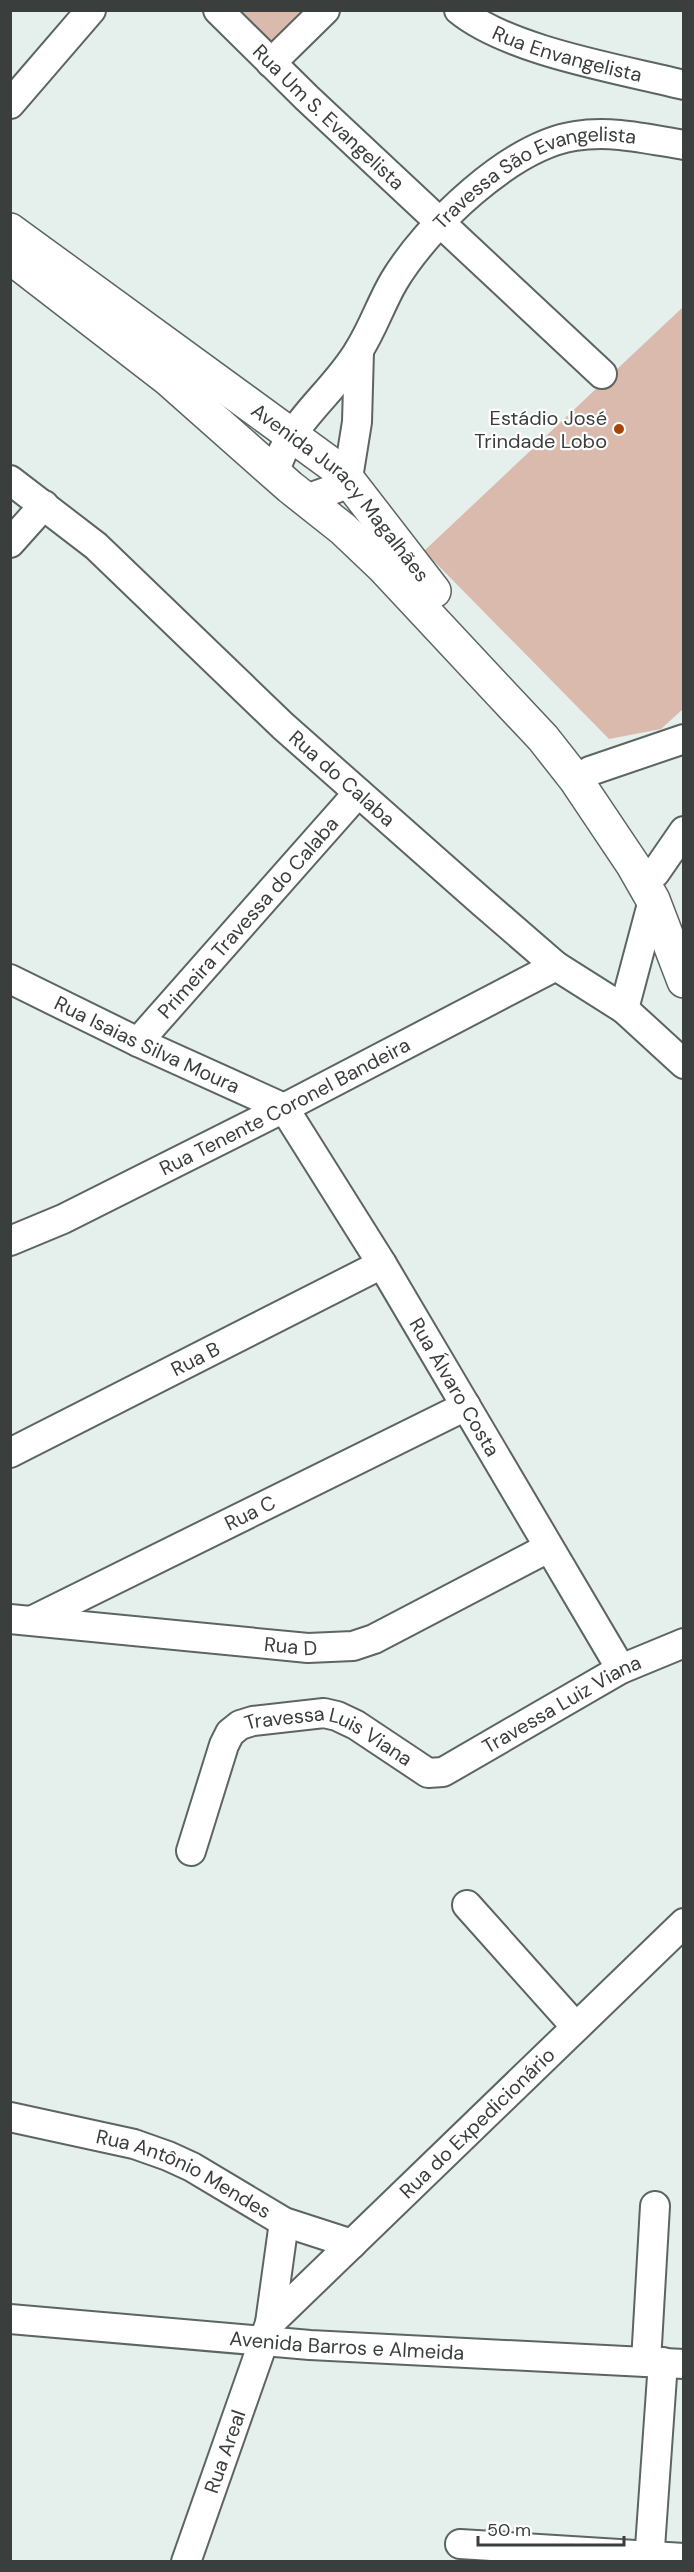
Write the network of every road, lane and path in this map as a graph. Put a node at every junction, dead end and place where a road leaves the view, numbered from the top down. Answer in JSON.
{"nodes":[{"id":1,"x":91,"y":10,"type":"edge"},
{"id":2,"x":218,"y":10,"type":"edge"},
{"id":3,"x":325,"y":10,"type":"edge"},
{"id":4,"x":459,"y":10,"type":"edge"},
{"id":5,"x":271,"y":63,"type":"junction"},
{"id":6,"x":684,"y":85,"type":"edge"},
{"id":7,"x":10,"y":104,"type":"edge"},
{"id":8,"x":684,"y":145,"type":"edge"},
{"id":9,"x":441,"y":224,"type":"junction"},
{"id":10,"x":10,"y":230,"type":"edge"},
{"id":11,"x":10,"y":257,"type":"edge"},
{"id":12,"x":83,"y":297,"type":"junction"},
{"id":13,"x":135,"y":337,"type":"junction"},
{"id":14,"x":359,"y":351,"type":"junction"},
{"id":15,"x":602,"y":374,"type":"dead end"},
{"id":16,"x":357,"y":422,"type":"junction"},
{"id":17,"x":300,"y":425,"type":"junction"},
{"id":18,"x":274,"y":473,"type":"junction"},
{"id":19,"x":348,"y":478,"type":"junction"},
{"id":20,"x":10,"y":480,"type":"edge"},
{"id":21,"x":306,"y":499,"type":"junction"},
{"id":22,"x":44,"y":505,"type":"junction"},
{"id":23,"x":10,"y":543,"type":"edge"},
{"id":24,"x":684,"y":739,"type":"edge"},
{"id":25,"x":591,"y":771,"type":"junction"},
{"id":26,"x":358,"y":793,"type":"junction"},
{"id":27,"x":684,"y":831,"type":"edge"},
{"id":28,"x":654,"y":886,"type":"junction"},
{"id":29,"x":684,"y":925,"type":"edge"},
{"id":30,"x":556,"y":966,"type":"junction"},
{"id":31,"x":10,"y":979,"type":"edge"},
{"id":32,"x":684,"y":981,"type":"edge"},
{"id":33,"x":624,"y":1009,"type":"junction"},
{"id":34,"x":138,"y":1041,"type":"junction"},
{"id":35,"x":684,"y":1064,"type":"edge"},
{"id":36,"x":284,"y":1108,"type":"junction"},
{"id":37,"x":10,"y":1241,"type":"edge"},
{"id":38,"x":382,"y":1264,"type":"junction"},
{"id":39,"x":466,"y":1406,"type":"junction"},
{"id":40,"x":10,"y":1453,"type":"edge"},
{"id":41,"x":548,"y":1548,"type":"junction"},
{"id":42,"x":22,"y":1620,"type":"edge"},
{"id":43,"x":684,"y":1642,"type":"edge"},
{"id":44,"x":621,"y":1669,"type":"junction"},
{"id":45,"x":442,"y":1772,"type":"joint"},
{"id":46,"x":192,"y":1851,"type":"dead end"},
{"id":47,"x":467,"y":1905,"type":"dead end"},
{"id":48,"x":684,"y":1923,"type":"edge"},
{"id":49,"x":576,"y":2027,"type":"junction"},
{"id":50,"x":10,"y":2117,"type":"edge"},
{"id":51,"x":655,"y":2206,"type":"dead end"},
{"id":52,"x":284,"y":2222,"type":"junction"},
{"id":53,"x":352,"y":2244,"type":"junction"},
{"id":54,"x":10,"y":2319,"type":"edge"},
{"id":55,"x":267,"y":2332,"type":"junction"},
{"id":56,"x":664,"y":2363,"type":"edge"},
{"id":57,"x":460,"y":2544,"type":"dead end"},
{"id":58,"x":649,"y":2558,"type":"edge"},
{"id":59,"x":684,"y":2558,"type":"edge"},
{"id":60,"x":186,"y":2562,"type":"edge"}],
"edges":[{"from":1,"to":7,"type":"street"},
{"from":2,"to":5,"type":"street","name":"Rua Um S. Evangelista"},
{"from":3,"to":5,"type":"street"},
{"from":4,"to":6,"type":"street","name":"Rua Envangelista"},
{"from":5,"to":9,"type":"street","name":"Rua Um S. Evangelista"},
{"from":8,"to":9,"type":"street","name":"Travessa São Evangelista"},
{"from":9,"to":14,"type":"street","name":"Travessa São Evangelista"},
{"from":9,"to":15,"type":"street","name":"Rua Um S. Evangelista"},
{"from":10,"to":12,"type":"main road","name":"Avenida Juracy Magalhães"},
{"from":11,"to":12,"type":"main road","name":"Avenida Juracy Magalhães"},
{"from":12,"to":13,"type":"main road","name":"Avenida Juracy Magalhães"},
{"from":13,"to":17,"type":"main road","name":"Avenida Juracy Magalhães"},
{"from":13,"to":18,"type":"main road","name":"Avenida Juracy Magalhães"},
{"from":14,"to":16,"type":"street"},
{"from":14,"to":17,"type":"street"},
{"from":16,"to":17,"type":"street"},
{"from":16,"to":19,"type":"street"},
{"from":17,"to":18,"type":"street"},
{"from":17,"to":19,"type":"main road","name":"Avenida Juracy Magalhães"},
{"from":18,"to":21,"type":"main road","name":"Avenida Juracy Magalhães"},
{"from":19,"to":21,"type":"street"},
{"from":19,"to":25,"type":"main road","name":"Avenida Juracy Magalhães"},
{"from":20,"to":22,"type":"street","name":"Rua do Calaba"},
{"from":21,"to":28,"type":"main road","name":"Avenida Juracy Magalhães"},
{"from":22,"to":23,"type":"street"},
{"from":22,"to":26,"type":"street","name":"Rua do Calaba"},
{"from":24,"to":25,"type":"street"},
{"from":25,"to":28,"type":"main road","name":"Avenida Juracy Magalhães"},
{"from":26,"to":30,"type":"street","name":"Rua do Calaba"},
{"from":26,"to":34,"type":"street","name":"Primeira Travessa do Calaba"},
{"from":27,"to":28,"type":"street"},
{"from":28,"to":29,"type":"main road"},
{"from":28,"to":32,"type":"main road"},
{"from":28,"to":33,"type":"street"},
{"from":30,"to":33,"type":"street","name":"Rua do Calaba"},
{"from":30,"to":36,"type":"street","name":"Rua Tenente Coronel Bandeira"},
{"from":31,"to":34,"type":"street","name":"Rua Isaias Silva Moura"},
{"from":33,"to":35,"type":"street","name":"Rua do Calaba"},
{"from":34,"to":36,"type":"street","name":"Rua Isaias Silva Moura"},
{"from":36,"to":37,"type":"street","name":"Rua Tenente Coronel Bandeira"},
{"from":36,"to":38,"type":"street","name":"Rua Álvaro Costa"},
{"from":38,"to":39,"type":"street","name":"Rua Álvaro Costa"},
{"from":38,"to":40,"type":"street","name":"Rua B"},
{"from":39,"to":41,"type":"street","name":"Rua Álvaro Costa"},
{"from":39,"to":42,"type":"street","name":"Rua C"},
{"from":41,"to":42,"type":"street","name":"Rua D"},
{"from":41,"to":44,"type":"street","name":"Rua Álvaro Costa"},
{"from":43,"to":44,"type":"street","name":"Travessa Luiz Viana"},
{"from":44,"to":45,"type":"street","name":"Travessa Luiz Viana"},
{"from":45,"to":46,"type":"street","name":"Travessa Luis Viana"},
{"from":47,"to":49,"type":"street"},
{"from":48,"to":49,"type":"street","name":"Rua do Expedicionário"},
{"from":49,"to":53,"type":"street","name":"Rua do Expedicionário"},
{"from":50,"to":52,"type":"street","name":"Rua Antônio Mendes"},
{"from":51,"to":56,"type":"street"},
{"from":52,"to":53,"type":"street","name":"Rua Antônio Mendes"},
{"from":52,"to":55,"type":"street"},
{"from":53,"to":55,"type":"street","name":"Rua do Expedicionário"},
{"from":54,"to":55,"type":"street","name":"Avenida Barros e Almeida"},
{"from":55,"to":56,"type":"street","name":"Avenida Barros e Almeida"},
{"from":55,"to":60,"type":"street","name":"Rua Areal"},
{"from":56,"to":58,"type":"street"},
{"from":57,"to":58,"type":"street"},
{"from":58,"to":59,"type":"street"}]}
